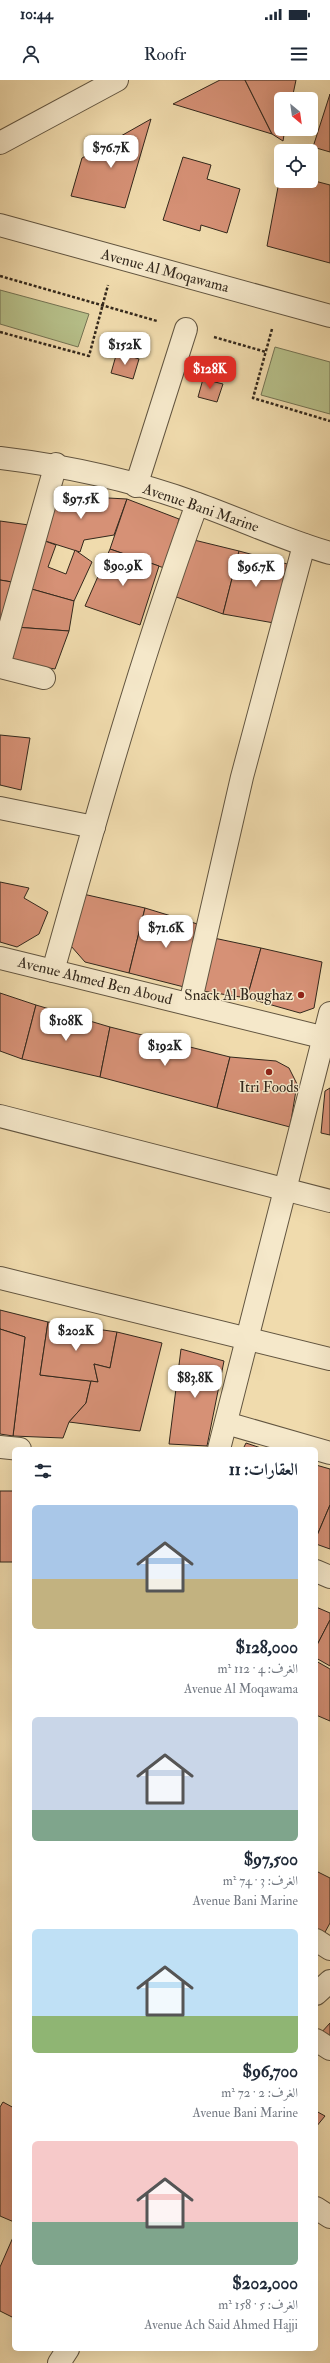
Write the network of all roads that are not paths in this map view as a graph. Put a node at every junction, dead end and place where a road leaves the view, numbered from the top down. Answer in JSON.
{"nodes":[{"id":1,"x":116,"y":80,"type":"edge"},
{"id":2,"x":0,"y":143,"type":"edge"},
{"id":3,"x":0,"y":225,"type":"edge"},
{"id":4,"x":330,"y":316,"type":"edge"},
{"id":5,"x":186,"y":329,"type":"dead end"},
{"id":6,"x":0,"y":458,"type":"edge"},
{"id":7,"x":56,"y":464,"type":"junction"},
{"id":8,"x":136,"y":486,"type":"junction"},
{"id":9,"x":197,"y":504,"type":"junction"},
{"id":10,"x":304,"y":545,"type":"junction"},
{"id":11,"x":330,"y":553,"type":"edge"},
{"id":12,"x":0,"y":662,"type":"edge"},
{"id":13,"x":0,"y":667,"type":"edge"},
{"id":14,"x":44,"y":678,"type":"dead end"},
{"id":15,"x":0,"y":808,"type":"edge"},
{"id":16,"x":94,"y":827,"type":"junction"},
{"id":17,"x":0,"y":958,"type":"edge"},
{"id":18,"x":53,"y":971,"type":"junction"},
{"id":19,"x":190,"y":1004,"type":"junction"},
{"id":20,"x":330,"y":1014,"type":"edge"},
{"id":21,"x":327,"y":1038,"type":"edge"},
{"id":22,"x":0,"y":1116,"type":"edge"},
{"id":23,"x":283,"y":1190,"type":"junction"},
{"id":24,"x":330,"y":1201,"type":"edge"},
{"id":25,"x":0,"y":1278,"type":"edge"},
{"id":26,"x":246,"y":1339,"type":"junction"},
{"id":27,"x":330,"y":1359,"type":"edge"},
{"id":28,"x":226,"y":1423,"type":"junction"},
{"id":29,"x":0,"y":1447,"type":"edge"},
{"id":30,"x":220,"y":1447,"type":"edge"},
{"id":31,"x":309,"y":1447,"type":"edge"},
{"id":32,"x":12,"y":1448,"type":"edge"},
{"id":33,"x":318,"y":1450,"type":"edge"},
{"id":34,"x":330,"y":1453,"type":"edge"},
{"id":35,"x":318,"y":1572,"type":"edge"},
{"id":36,"x":330,"y":1577,"type":"edge"},
{"id":37,"x":318,"y":1941,"type":"edge"},
{"id":38,"x":330,"y":1950,"type":"edge"},
{"id":39,"x":330,"y":1981,"type":"edge"},
{"id":40,"x":318,"y":1992,"type":"edge"},
{"id":41,"x":318,"y":2041,"type":"edge"},
{"id":42,"x":330,"y":2049,"type":"edge"},
{"id":43,"x":318,"y":2209,"type":"edge"},
{"id":44,"x":330,"y":2217,"type":"edge"},
{"id":45,"x":67,"y":2351,"type":"edge"},
{"id":46,"x":59,"y":2363,"type":"edge"}],
"edges":[{"from":1,"to":2,"type":"street"},
{"from":3,"to":4,"type":"street","name":"Avenue Al Moqawama"},
{"from":5,"to":8,"type":"street"},
{"from":6,"to":7,"type":"street","name":"Avenue Bani Marine"},
{"from":7,"to":8,"type":"street","name":"Avenue Bani Marine"},
{"from":7,"to":12,"type":"street"},
{"from":8,"to":9,"type":"street","name":"Avenue Bani Marine"},
{"from":9,"to":10,"type":"street","name":"Avenue Bani Marine"},
{"from":9,"to":16,"type":"street"},
{"from":10,"to":11,"type":"street","name":"Avenue Bani Marine"},
{"from":10,"to":19,"type":"street"},
{"from":13,"to":14,"type":"street"},
{"from":15,"to":16,"type":"street"},
{"from":16,"to":18,"type":"street"},
{"from":17,"to":18,"type":"street","name":"Avenue Ahmed Ben Aboud"},
{"from":18,"to":19,"type":"street","name":"Avenue Ahmed Ben Aboud"},
{"from":19,"to":21,"type":"street","name":"Avenue Ahmed Ben Aboud"},
{"from":20,"to":21,"type":"street"},
{"from":21,"to":23,"type":"street"},
{"from":22,"to":23,"type":"street"},
{"from":23,"to":24,"type":"street"},
{"from":23,"to":26,"type":"street"},
{"from":25,"to":26,"type":"street"},
{"from":26,"to":27,"type":"street"},
{"from":26,"to":28,"type":"street"},
{"from":28,"to":30,"type":"street"},
{"from":28,"to":31,"type":"street"},
{"from":29,"to":32,"type":"street"},
{"from":33,"to":34,"type":"street"},
{"from":35,"to":36,"type":"street"},
{"from":37,"to":38,"type":"street"},
{"from":39,"to":40,"type":"street"},
{"from":41,"to":42,"type":"street"},
{"from":43,"to":44,"type":"street"},
{"from":45,"to":46,"type":"street"}]}
